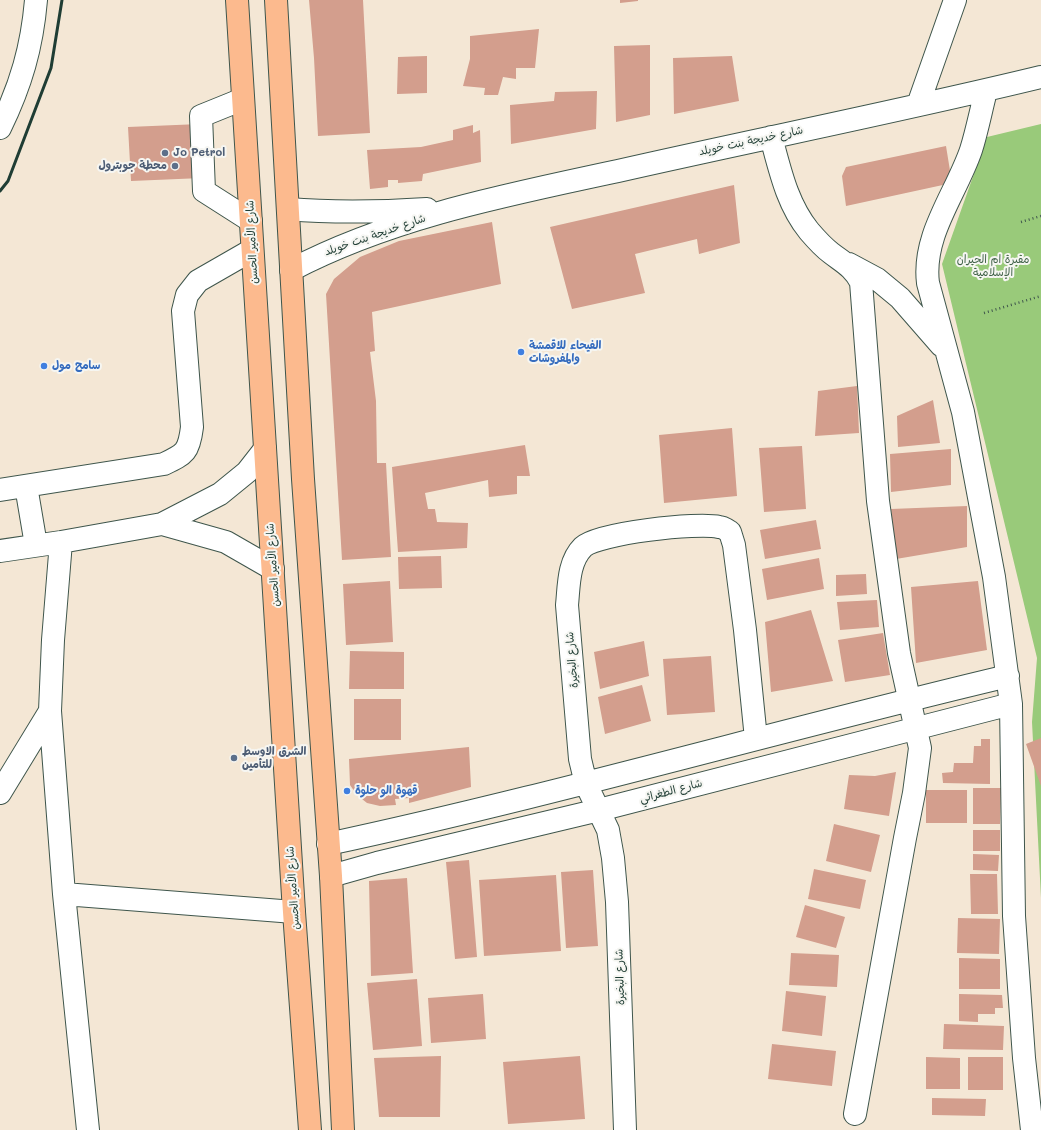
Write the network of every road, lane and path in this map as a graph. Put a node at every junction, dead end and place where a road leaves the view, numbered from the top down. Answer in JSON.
{"nodes":[{"id":1,"x":36,"y":0,"type":"edge"},
{"id":2,"x":237,"y":0,"type":"edge"},
{"id":3,"x":276,"y":0,"type":"edge"},
{"id":4,"x":955,"y":0,"type":"edge"},
{"id":5,"x":1041,"y":77,"type":"edge"},
{"id":6,"x":986,"y":90,"type":"junction"},
{"id":7,"x":243,"y":99,"type":"junction"},
{"id":8,"x":918,"y":105,"type":"junction"},
{"id":9,"x":0,"y":128,"type":"edge"},
{"id":10,"x":771,"y":137,"type":"junction"},
{"id":11,"x":462,"y":207,"type":"junction"},
{"id":12,"x":288,"y":209,"type":"junction"},
{"id":13,"x":1041,"y":216,"type":"edge"},
{"id":14,"x":251,"y":221,"type":"junction"},
{"id":15,"x":1021,"y":222,"type":"dead end"},
{"id":16,"x":252,"y":250,"type":"junction"},
{"id":17,"x":846,"y":263,"type":"junction"},
{"id":18,"x":290,"y":270,"type":"junction"},
{"id":19,"x":1041,"y":296,"type":"edge"},
{"id":20,"x":984,"y":313,"type":"dead end"},
{"id":21,"x":947,"y":352,"type":"junction"},
{"id":22,"x":265,"y":449,"type":"junction"},
{"id":23,"x":26,"y":486,"type":"junction"},
{"id":24,"x":0,"y":490,"type":"edge"},
{"id":25,"x":162,"y":524,"type":"junction"},
{"id":26,"x":61,"y":542,"type":"junction"},
{"id":27,"x":36,"y":545,"type":"junction"},
{"id":28,"x":0,"y":551,"type":"edge"},
{"id":29,"x":273,"y":569,"type":"junction"},
{"id":30,"x":1008,"y":676,"type":"junction"},
{"id":31,"x":908,"y":700,"type":"junction"},
{"id":32,"x":1011,"y":704,"type":"junction"},
{"id":33,"x":50,"y":711,"type":"junction"},
{"id":34,"x":916,"y":728,"type":"junction"},
{"id":35,"x":756,"y":739,"type":"junction"},
{"id":36,"x":586,"y":784,"type":"junction"},
{"id":37,"x":0,"y":793,"type":"edge"},
{"id":38,"x":599,"y":810,"type":"junction"},
{"id":39,"x":328,"y":844,"type":"junction"},
{"id":40,"x":331,"y":876,"type":"junction"},
{"id":41,"x":64,"y":894,"type":"junction"},
{"id":42,"x":294,"y":912,"type":"junction"},
{"id":43,"x":340,"y":1108,"type":"junction"},
{"id":44,"x":854,"y":1114,"type":"dead end"},
{"id":45,"x":307,"y":1124,"type":"edge"},
{"id":46,"x":88,"y":1130,"type":"edge"},
{"id":47,"x":343,"y":1130,"type":"edge"},
{"id":48,"x":356,"y":1130,"type":"edge"},
{"id":49,"x":625,"y":1130,"type":"edge"},
{"id":50,"x":1032,"y":1130,"type":"edge"}],
"edges":[{"from":1,"to":9,"type":"street"},
{"from":2,"to":7,"type":"highway","name":"شارع الأمير الحسن"},
{"from":3,"to":12,"type":"highway"},
{"from":4,"to":8,"type":"street"},
{"from":5,"to":6,"type":"street","name":"شارع خديجة بنت خويلد"},
{"from":6,"to":8,"type":"street","name":"شارع خديجة بنت خويلد"},
{"from":6,"to":21,"type":"street"},
{"from":7,"to":14,"type":"highway","name":"شارع الأمير الحسن"},
{"from":7,"to":14,"type":"street"},
{"from":8,"to":10,"type":"street","name":"شارع خديجة بنت خويلد"},
{"from":10,"to":11,"type":"street","name":"شارع خديجة بنت خويلد"},
{"from":10,"to":17,"type":"street"},
{"from":11,"to":12,"type":"street","name":"شارع خديجة بنت خويلد"},
{"from":11,"to":18,"type":"street","name":"شارع خديجة بنت خويلد"},
{"from":12,"to":18,"type":"highway"},
{"from":13,"to":15,"type":"path"},
{"from":14,"to":16,"type":"highway","name":"شارع الأمير الحسن"},
{"from":16,"to":22,"type":"highway","name":"شارع الأمير الحسن"},
{"from":16,"to":23,"type":"street"},
{"from":17,"to":21,"type":"street"},
{"from":17,"to":31,"type":"street"},
{"from":18,"to":39,"type":"highway"},
{"from":19,"to":20,"type":"path"},
{"from":21,"to":30,"type":"street"},
{"from":22,"to":25,"type":"street"},
{"from":22,"to":29,"type":"highway","name":"شارع الأمير الحسن"},
{"from":23,"to":24,"type":"street"},
{"from":23,"to":27,"type":"street"},
{"from":25,"to":26,"type":"street"},
{"from":25,"to":29,"type":"street"},
{"from":26,"to":27,"type":"street"},
{"from":26,"to":33,"type":"street"},
{"from":27,"to":28,"type":"street"},
{"from":29,"to":42,"type":"highway","name":"شارع الأمير الحسن"},
{"from":30,"to":31,"type":"street"},
{"from":30,"to":32,"type":"street"},
{"from":31,"to":34,"type":"street"},
{"from":31,"to":35,"type":"street"},
{"from":32,"to":34,"type":"street","name":"شارع الطغرائي"},
{"from":32,"to":50,"type":"street"},
{"from":33,"to":37,"type":"street"},
{"from":33,"to":41,"type":"street"},
{"from":34,"to":38,"type":"street","name":"شارع الطغرائي"},
{"from":34,"to":44,"type":"street"},
{"from":35,"to":36,"type":"street"},
{"from":35,"to":36,"type":"street","name":"شارع البخيرة"},
{"from":36,"to":38,"type":"street","name":"شارع البخيرة"},
{"from":36,"to":39,"type":"street"},
{"from":38,"to":40,"type":"street","name":"شارع الطغرائي"},
{"from":38,"to":49,"type":"street","name":"شارع البخيرة"},
{"from":39,"to":40,"type":"highway"},
{"from":40,"to":43,"type":"highway"},
{"from":41,"to":42,"type":"street"},
{"from":41,"to":46,"type":"street"},
{"from":42,"to":45,"type":"highway","name":"شارع الأمير الحسن"},
{"from":43,"to":47,"type":"highway"},
{"from":43,"to":48,"type":"highway"}]}
